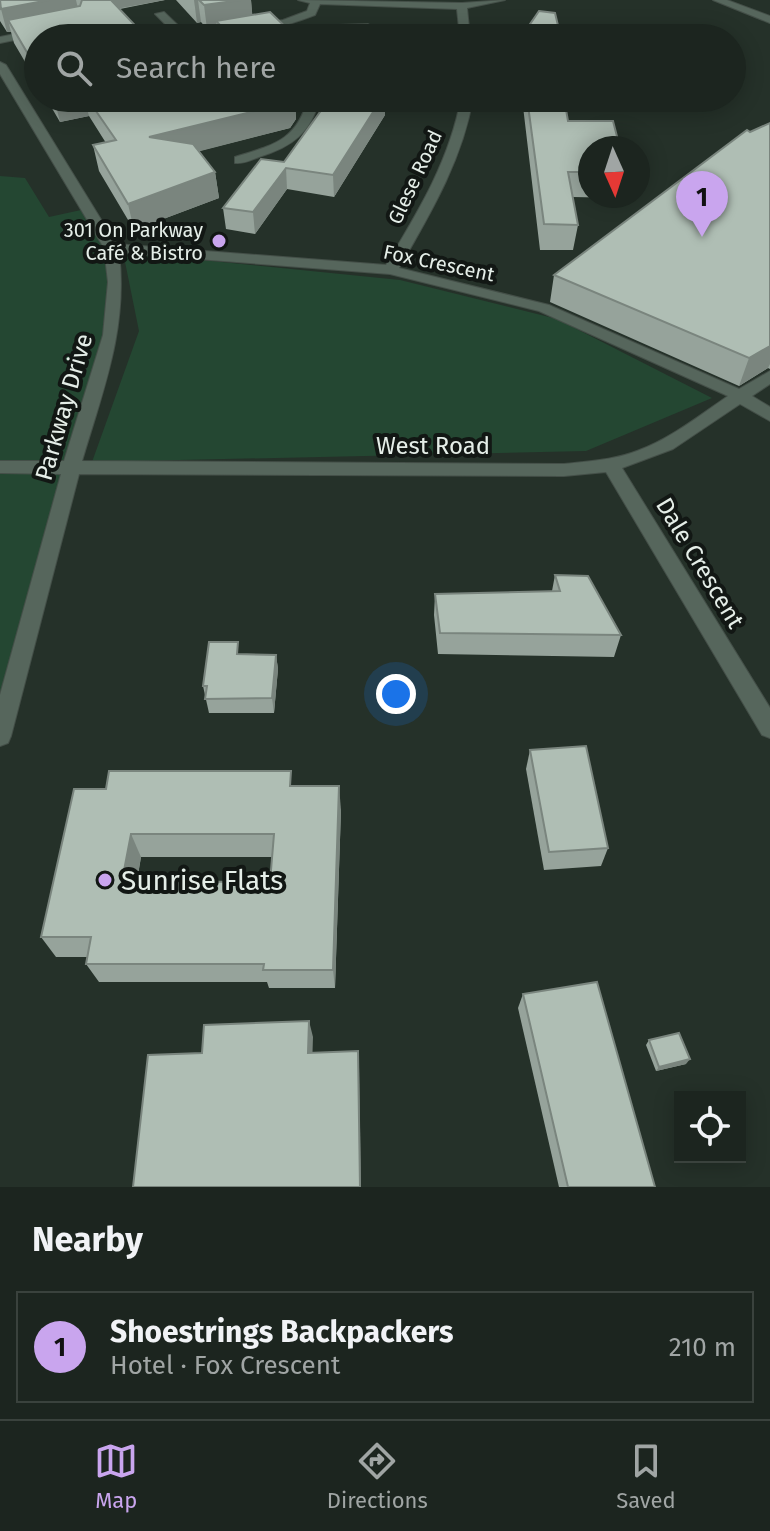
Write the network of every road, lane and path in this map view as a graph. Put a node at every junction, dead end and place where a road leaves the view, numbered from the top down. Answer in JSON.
{"nodes":[{"id":1,"x":303,"y":0,"type":"edge"},
{"id":2,"x":500,"y":0,"type":"edge"},
{"id":3,"x":718,"y":0,"type":"edge"},
{"id":4,"x":316,"y":2,"type":"junction"},
{"id":5,"x":462,"y":6,"type":"junction"},
{"id":6,"x":160,"y":14,"type":"dead end"},
{"id":7,"x":302,"y":18,"type":"junction"},
{"id":8,"x":770,"y":20,"type":"edge"},
{"id":9,"x":170,"y":24,"type":"edge"},
{"id":10,"x":267,"y":24,"type":"edge"},
{"id":11,"x":306,"y":24,"type":"edge"},
{"id":12,"x":464,"y":24,"type":"edge"},
{"id":13,"x":24,"y":35,"type":"edge"},
{"id":14,"x":0,"y":40,"type":"edge"},
{"id":15,"x":0,"y":65,"type":"edge"},
{"id":16,"x":24,"y":103,"type":"edge"},
{"id":17,"x":29,"y":112,"type":"edge"},
{"id":18,"x":312,"y":112,"type":"edge"},
{"id":19,"x":464,"y":112,"type":"edge"},
{"id":20,"x":239,"y":160,"type":"dead end"},
{"id":21,"x":111,"y":248,"type":"junction"},
{"id":22,"x":390,"y":270,"type":"junction"},
{"id":23,"x":770,"y":376,"type":"edge"},
{"id":24,"x":739,"y":395,"type":"junction"},
{"id":25,"x":770,"y":415,"type":"edge"},
{"id":26,"x":611,"y":465,"type":"junction"},
{"id":27,"x":0,"y":467,"type":"edge"},
{"id":28,"x":71,"y":468,"type":"junction"},
{"id":29,"x":770,"y":728,"type":"edge"},
{"id":30,"x":0,"y":736,"type":"edge"}],
"edges":[{"from":1,"to":4,"type":"street"},
{"from":2,"to":5,"type":"street"},
{"from":3,"to":8,"type":"street"},
{"from":4,"to":5,"type":"street"},
{"from":4,"to":7,"type":"street"},
{"from":5,"to":12,"type":"street"},
{"from":6,"to":9,"type":"street"},
{"from":7,"to":10,"type":"street"},
{"from":7,"to":11,"type":"street"},
{"from":13,"to":14,"type":"street"},
{"from":15,"to":16,"type":"street","name":"Parkway Drive"},
{"from":17,"to":21,"type":"street","name":"Parkway Drive"},
{"from":18,"to":20,"type":"street"},
{"from":19,"to":22,"type":"street","name":"Glese Road"},
{"from":21,"to":22,"type":"street","name":"Fox Crescent"},
{"from":21,"to":28,"type":"street","name":"Parkway Drive"},
{"from":22,"to":24,"type":"street","name":"Fox Crescent"},
{"from":23,"to":24,"type":"street","name":"West Road"},
{"from":24,"to":25,"type":"street","name":"Fox Crescent"},
{"from":24,"to":26,"type":"street","name":"West Road"},
{"from":26,"to":28,"type":"street","name":"West Road"},
{"from":26,"to":29,"type":"street","name":"Dale Crescent"},
{"from":27,"to":28,"type":"street","name":"West Road"},
{"from":28,"to":30,"type":"street","name":"Parkway Drive"}]}
